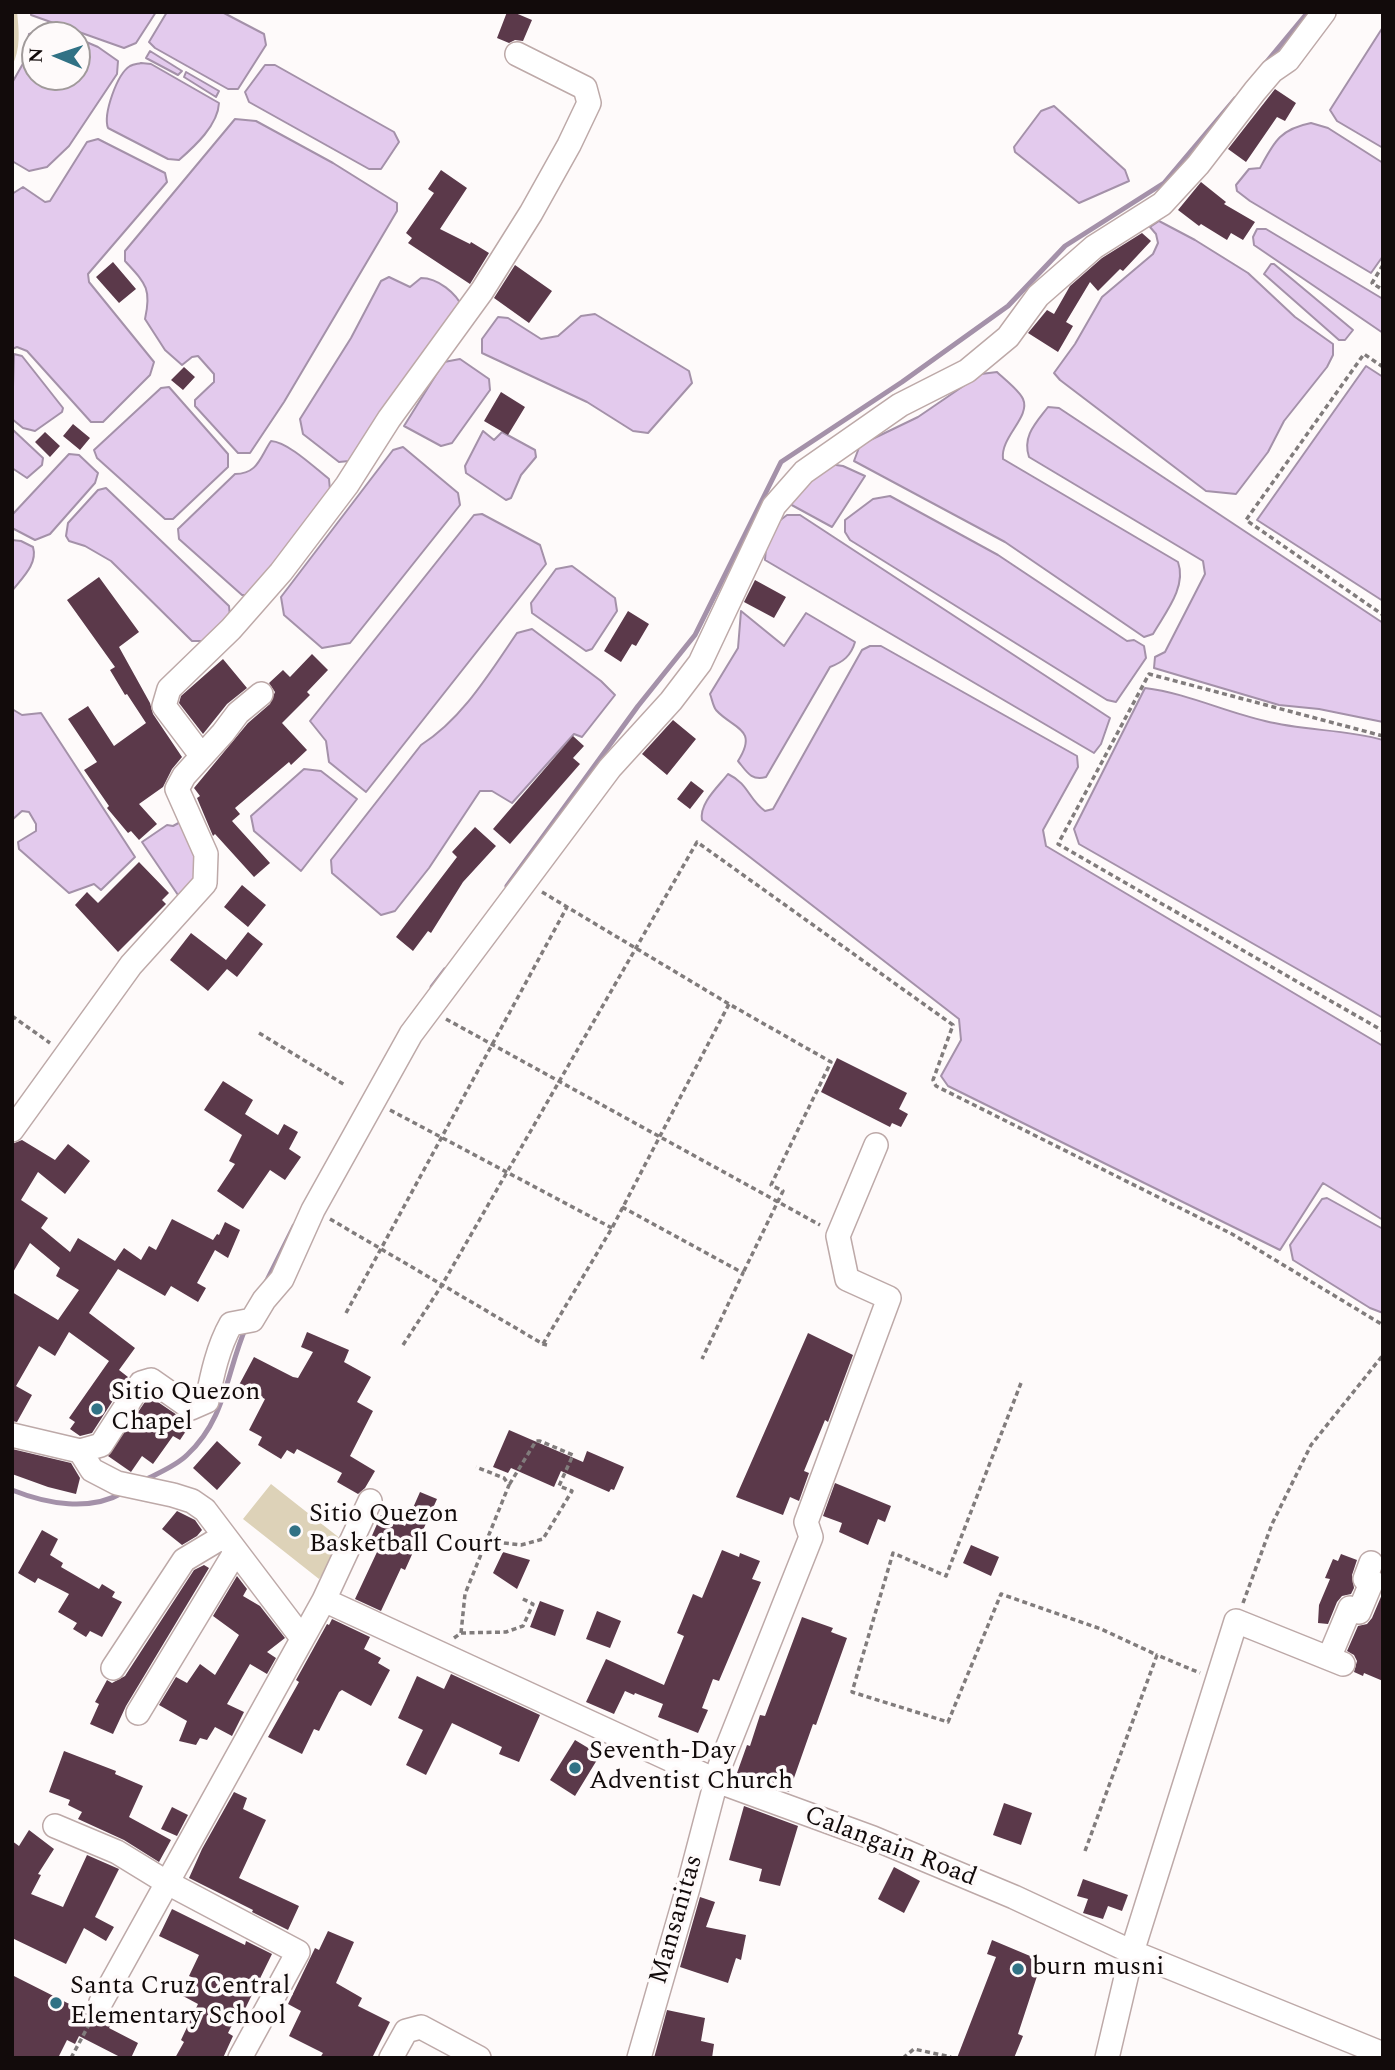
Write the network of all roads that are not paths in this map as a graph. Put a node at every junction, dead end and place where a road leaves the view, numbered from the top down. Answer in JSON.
{"nodes":[{"id":1,"x":1324,"y":12,"type":"edge"},
{"id":2,"x":517,"y":54,"type":"dead end"},
{"id":3,"x":261,"y":694,"type":"dead end"},
{"id":4,"x":201,"y":755,"type":"junction"},
{"id":5,"x":12,"y":1130,"type":"edge"},
{"id":6,"x":876,"y":1145,"type":"dead end"},
{"id":7,"x":12,"y":1434,"type":"edge"},
{"id":8,"x":80,"y":1451,"type":"junction"},
{"id":9,"x":370,"y":1501,"type":"dead end"},
{"id":10,"x":230,"y":1544,"type":"junction"},
{"id":11,"x":1371,"y":1563,"type":"dead end"},
{"id":12,"x":324,"y":1600,"type":"junction"},
{"id":13,"x":302,"y":1638,"type":"junction"},
{"id":14,"x":113,"y":1668,"type":"dead end"},
{"id":15,"x":138,"y":1713,"type":"dead end"},
{"id":16,"x":717,"y":1781,"type":"junction"},
{"id":17,"x":55,"y":1826,"type":"dead end"},
{"id":18,"x":166,"y":1882,"type":"junction"},
{"id":19,"x":1132,"y":1952,"type":"junction"},
{"id":20,"x":101,"y":2002,"type":"road end"},
{"id":21,"x":1383,"y":2054,"type":"edge"},
{"id":22,"x":240,"y":2058,"type":"edge"},
{"id":23,"x":391,"y":2058,"type":"edge"},
{"id":24,"x":479,"y":2058,"type":"edge"},
{"id":25,"x":639,"y":2058,"type":"edge"},
{"id":26,"x":1107,"y":2058,"type":"edge"}],
"edges":[{"from":1,"to":8,"type":"street"},
{"from":2,"to":4,"type":"street"},
{"from":3,"to":4,"type":"street"},
{"from":4,"to":5,"type":"street"},
{"from":6,"to":16,"type":"street","name":"Mansanitas"},
{"from":7,"to":8,"type":"street"},
{"from":8,"to":10,"type":"street"},
{"from":9,"to":12,"type":"street"},
{"from":10,"to":13,"type":"street"},
{"from":10,"to":14,"type":"street"},
{"from":10,"to":15,"type":"street"},
{"from":11,"to":19,"type":"street"},
{"from":12,"to":13,"type":"street"},
{"from":12,"to":16,"type":"street","name":"Calangain Road"},
{"from":13,"to":18,"type":"street"},
{"from":16,"to":19,"type":"street","name":"Calangain Road"},
{"from":16,"to":25,"type":"street","name":"Mansanitas"},
{"from":17,"to":18,"type":"street"},
{"from":18,"to":20,"type":"street"},
{"from":18,"to":22,"type":"street"},
{"from":19,"to":21,"type":"street","name":"Calangain Road"},
{"from":19,"to":26,"type":"street"},
{"from":23,"to":24,"type":"street"}]}
